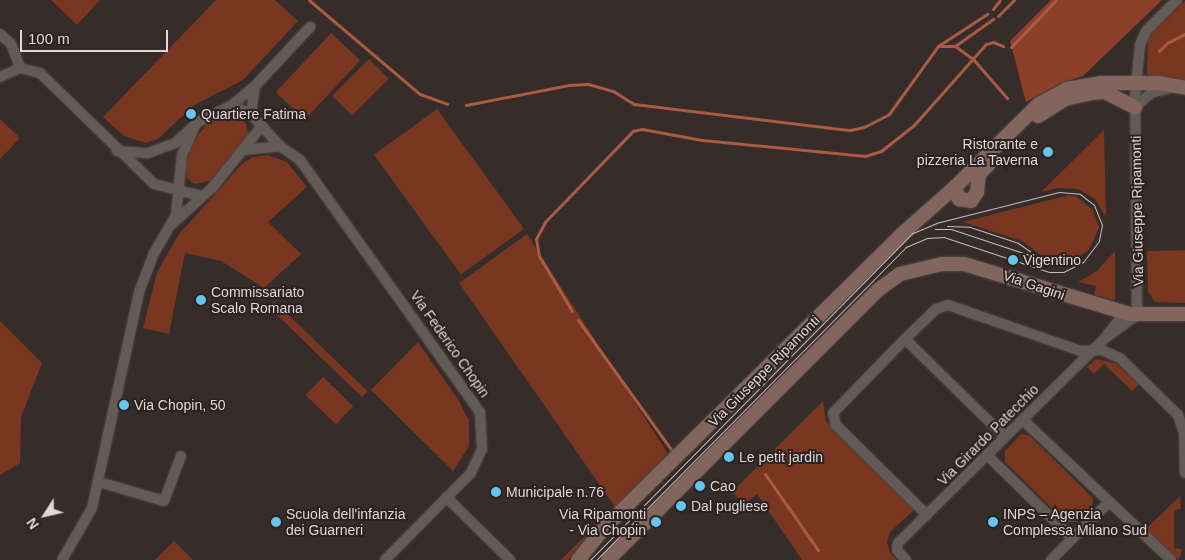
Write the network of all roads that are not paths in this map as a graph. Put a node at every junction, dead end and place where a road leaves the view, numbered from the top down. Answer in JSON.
{"nodes":[{"id":1,"x":1177,"y":0,"type":"edge"},
{"id":2,"x":310,"y":27,"type":"dead end"},
{"id":3,"x":0,"y":34,"type":"edge"},
{"id":4,"x":20,"y":68,"type":"junction"},
{"id":5,"x":0,"y":77,"type":"edge"},
{"id":6,"x":1136,"y":84,"type":"junction"},
{"id":7,"x":255,"y":86,"type":"junction"},
{"id":8,"x":1170,"y":88,"type":"junction"},
{"id":9,"x":1185,"y":88,"type":"edge"},
{"id":10,"x":231,"y":106,"type":"junction"},
{"id":11,"x":1135,"y":106,"type":"junction"},
{"id":12,"x":251,"y":114,"type":"junction"},
{"id":13,"x":196,"y":124,"type":"junction"},
{"id":14,"x":261,"y":127,"type":"junction"},
{"id":15,"x":280,"y":146,"type":"junction"},
{"id":16,"x":244,"y":150,"type":"junction"},
{"id":17,"x":118,"y":151,"type":"junction"},
{"id":18,"x":179,"y":181,"type":"junction"},
{"id":19,"x":955,"y":187,"type":"junction"},
{"id":20,"x":177,"y":192,"type":"junction"},
{"id":21,"x":188,"y":194,"type":"junction"},
{"id":22,"x":200,"y":196,"type":"junction"},
{"id":23,"x":171,"y":225,"type":"junction"},
{"id":24,"x":886,"y":283,"type":"joint"},
{"id":25,"x":1131,"y":314,"type":"junction"},
{"id":26,"x":1185,"y":314,"type":"edge"},
{"id":27,"x":905,"y":339,"type":"junction"},
{"id":28,"x":1091,"y":352,"type":"junction"},
{"id":29,"x":1023,"y":420,"type":"junction"},
{"id":30,"x":1005,"y":437,"type":"junction"},
{"id":31,"x":987,"y":455,"type":"junction"},
{"id":32,"x":181,"y":456,"type":"dead end"},
{"id":33,"x":1185,"y":472,"type":"edge"},
{"id":34,"x":106,"y":484,"type":"dead end"},
{"id":35,"x":446,"y":497,"type":"junction"},
{"id":36,"x":1109,"y":502,"type":"junction"},
{"id":37,"x":926,"y":515,"type":"junction"},
{"id":38,"x":1072,"y":538,"type":"junction"},
{"id":39,"x":903,"y":556,"type":"edge"},
{"id":40,"x":62,"y":560,"type":"edge"},
{"id":41,"x":385,"y":560,"type":"edge"},
{"id":42,"x":510,"y":560,"type":"edge"},
{"id":43,"x":578,"y":560,"type":"edge"},
{"id":44,"x":608,"y":560,"type":"edge"},
{"id":45,"x":1051,"y":560,"type":"edge"},
{"id":46,"x":1171,"y":560,"type":"edge"}],
"edges":[{"from":1,"to":6,"type":"street","name":"Via Giuseppe Ripamonti"},
{"from":2,"to":7,"type":"street"},
{"from":3,"to":4,"type":"street"},
{"from":4,"to":5,"type":"street"},
{"from":4,"to":17,"type":"street"},
{"from":6,"to":8,"type":"street","name":"Via Giuseppe Ripamonti"},
{"from":6,"to":11,"type":"street","name":"Via Giuseppe Ripamonti"},
{"from":6,"to":19,"type":"street","name":"Via Giuseppe Ripamonti"},
{"from":7,"to":10,"type":"street"},
{"from":7,"to":12,"type":"street"},
{"from":8,"to":9,"type":"street","name":"Via Giuseppe Ripamonti"},
{"from":8,"to":11,"type":"street","name":"Via Giuseppe Ripamonti"},
{"from":10,"to":12,"type":"street"},
{"from":10,"to":13,"type":"street"},
{"from":11,"to":19,"type":"street"},
{"from":11,"to":25,"type":"street","name":"Via Giuseppe Ripamonti"},
{"from":12,"to":14,"type":"street","name":"Via Federico Chopin"},
{"from":13,"to":17,"type":"street"},
{"from":13,"to":18,"type":"street"},
{"from":14,"to":15,"type":"street","name":"Via Federico Chopin"},
{"from":14,"to":16,"type":"street"},
{"from":15,"to":16,"type":"street"},
{"from":15,"to":35,"type":"street","name":"Via Federico Chopin"},
{"from":16,"to":22,"type":"street"},
{"from":17,"to":20,"type":"street"},
{"from":18,"to":20,"type":"street"},
{"from":18,"to":21,"type":"street"},
{"from":19,"to":43,"type":"street","name":"Via Giuseppe Ripamonti"},
{"from":20,"to":21,"type":"street"},
{"from":20,"to":23,"type":"street"},
{"from":21,"to":22,"type":"street"},
{"from":22,"to":23,"type":"street"},
{"from":23,"to":40,"type":"street"},
{"from":24,"to":25,"type":"street","name":"Via Gagini"},
{"from":24,"to":44,"type":"street","name":"Via Giuseppe Ripamonti"},
{"from":25,"to":26,"type":"street","name":"Via Gagini"},
{"from":25,"to":28,"type":"street","name":"Via Girardo Patecchio"},
{"from":27,"to":28,"type":"street"},
{"from":27,"to":30,"type":"street"},
{"from":27,"to":37,"type":"street"},
{"from":28,"to":29,"type":"street","name":"Via Girardo Patecchio"},
{"from":28,"to":33,"type":"street"},
{"from":29,"to":30,"type":"street","name":"Via Girardo Patecchio"},
{"from":29,"to":36,"type":"street"},
{"from":30,"to":31,"type":"street","name":"Via Girardo Patecchio"},
{"from":31,"to":37,"type":"street","name":"Via Girardo Patecchio"},
{"from":31,"to":38,"type":"street"},
{"from":32,"to":34,"type":"street"},
{"from":35,"to":41,"type":"street","name":"Via Federico Chopin"},
{"from":35,"to":42,"type":"street"},
{"from":36,"to":38,"type":"street"},
{"from":36,"to":46,"type":"street"},
{"from":37,"to":39,"type":"street","name":"Via Girardo Patecchio"},
{"from":38,"to":45,"type":"street"}]}
